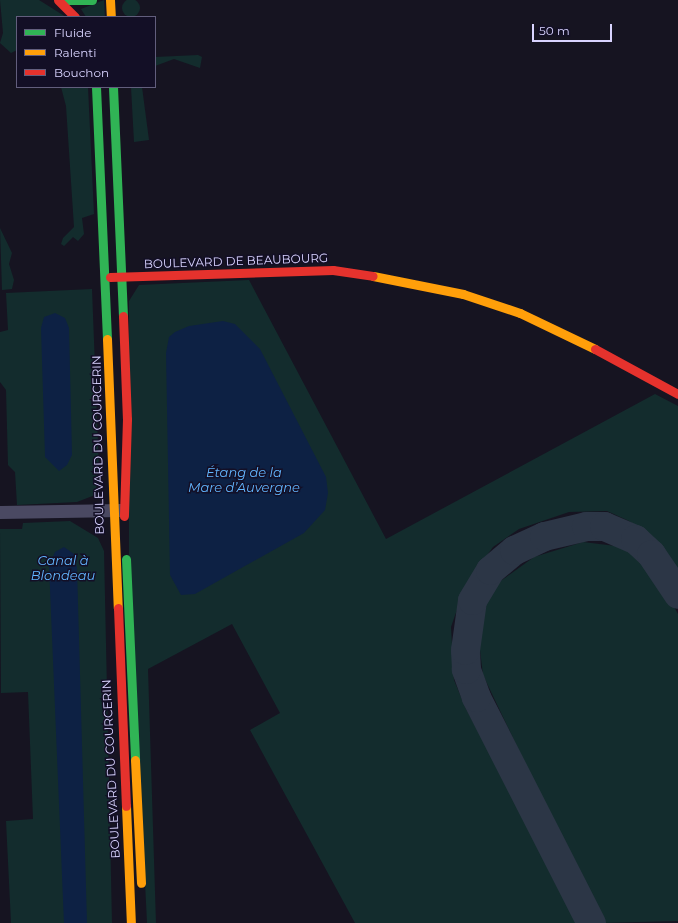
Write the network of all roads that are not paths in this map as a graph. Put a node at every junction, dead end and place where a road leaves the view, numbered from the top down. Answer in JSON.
{"nodes":[{"id":1,"x":58,"y":0,"type":"edge"},
{"id":2,"x":68,"y":0,"type":"edge"},
{"id":3,"x":92,"y":0,"type":"edge"},
{"id":4,"x":110,"y":0,"type":"edge"},
{"id":5,"x":74,"y":16,"type":"edge"},
{"id":6,"x":110,"y":16,"type":"edge"},
{"id":7,"x":96,"y":88,"type":"edge"},
{"id":8,"x":113,"y":88,"type":"edge"},
{"id":9,"x":121,"y":276,"type":"junction"},
{"id":10,"x":106,"y":277,"type":"junction"},
{"id":11,"x":678,"y":394,"type":"edge"},
{"id":12,"x":117,"y":510,"type":"junction"},
{"id":13,"x":0,"y":512,"type":"edge"},
{"id":14,"x":141,"y":892,"type":"dead end"},
{"id":15,"x":131,"y":923,"type":"edge"}],
"edges":[{"from":1,"to":5,"type":"main road"},
{"from":2,"to":3,"type":"main road"},
{"from":4,"to":6,"type":"main road"},
{"from":7,"to":10,"type":"main road","name":"BOULEVARD DU COURCERIN"},
{"from":8,"to":9,"type":"main road","name":"BOULEVARD DU COURCERIN"},
{"from":9,"to":10,"type":"main road","name":"BOULEVARD DE BEAUBOURG"},
{"from":9,"to":11,"type":"main road","name":"BOULEVARD DE BEAUBOURG"},
{"from":9,"to":12,"type":"main road","name":"BOULEVARD DU COURCERIN"},
{"from":10,"to":12,"type":"main road","name":"BOULEVARD DU COURCERIN"},
{"from":12,"to":13,"type":"street"},
{"from":12,"to":14,"type":"main road","name":"BOULEVARD DU COURCERIN"},
{"from":12,"to":15,"type":"main road","name":"BOULEVARD DU COURCERIN"}]}
